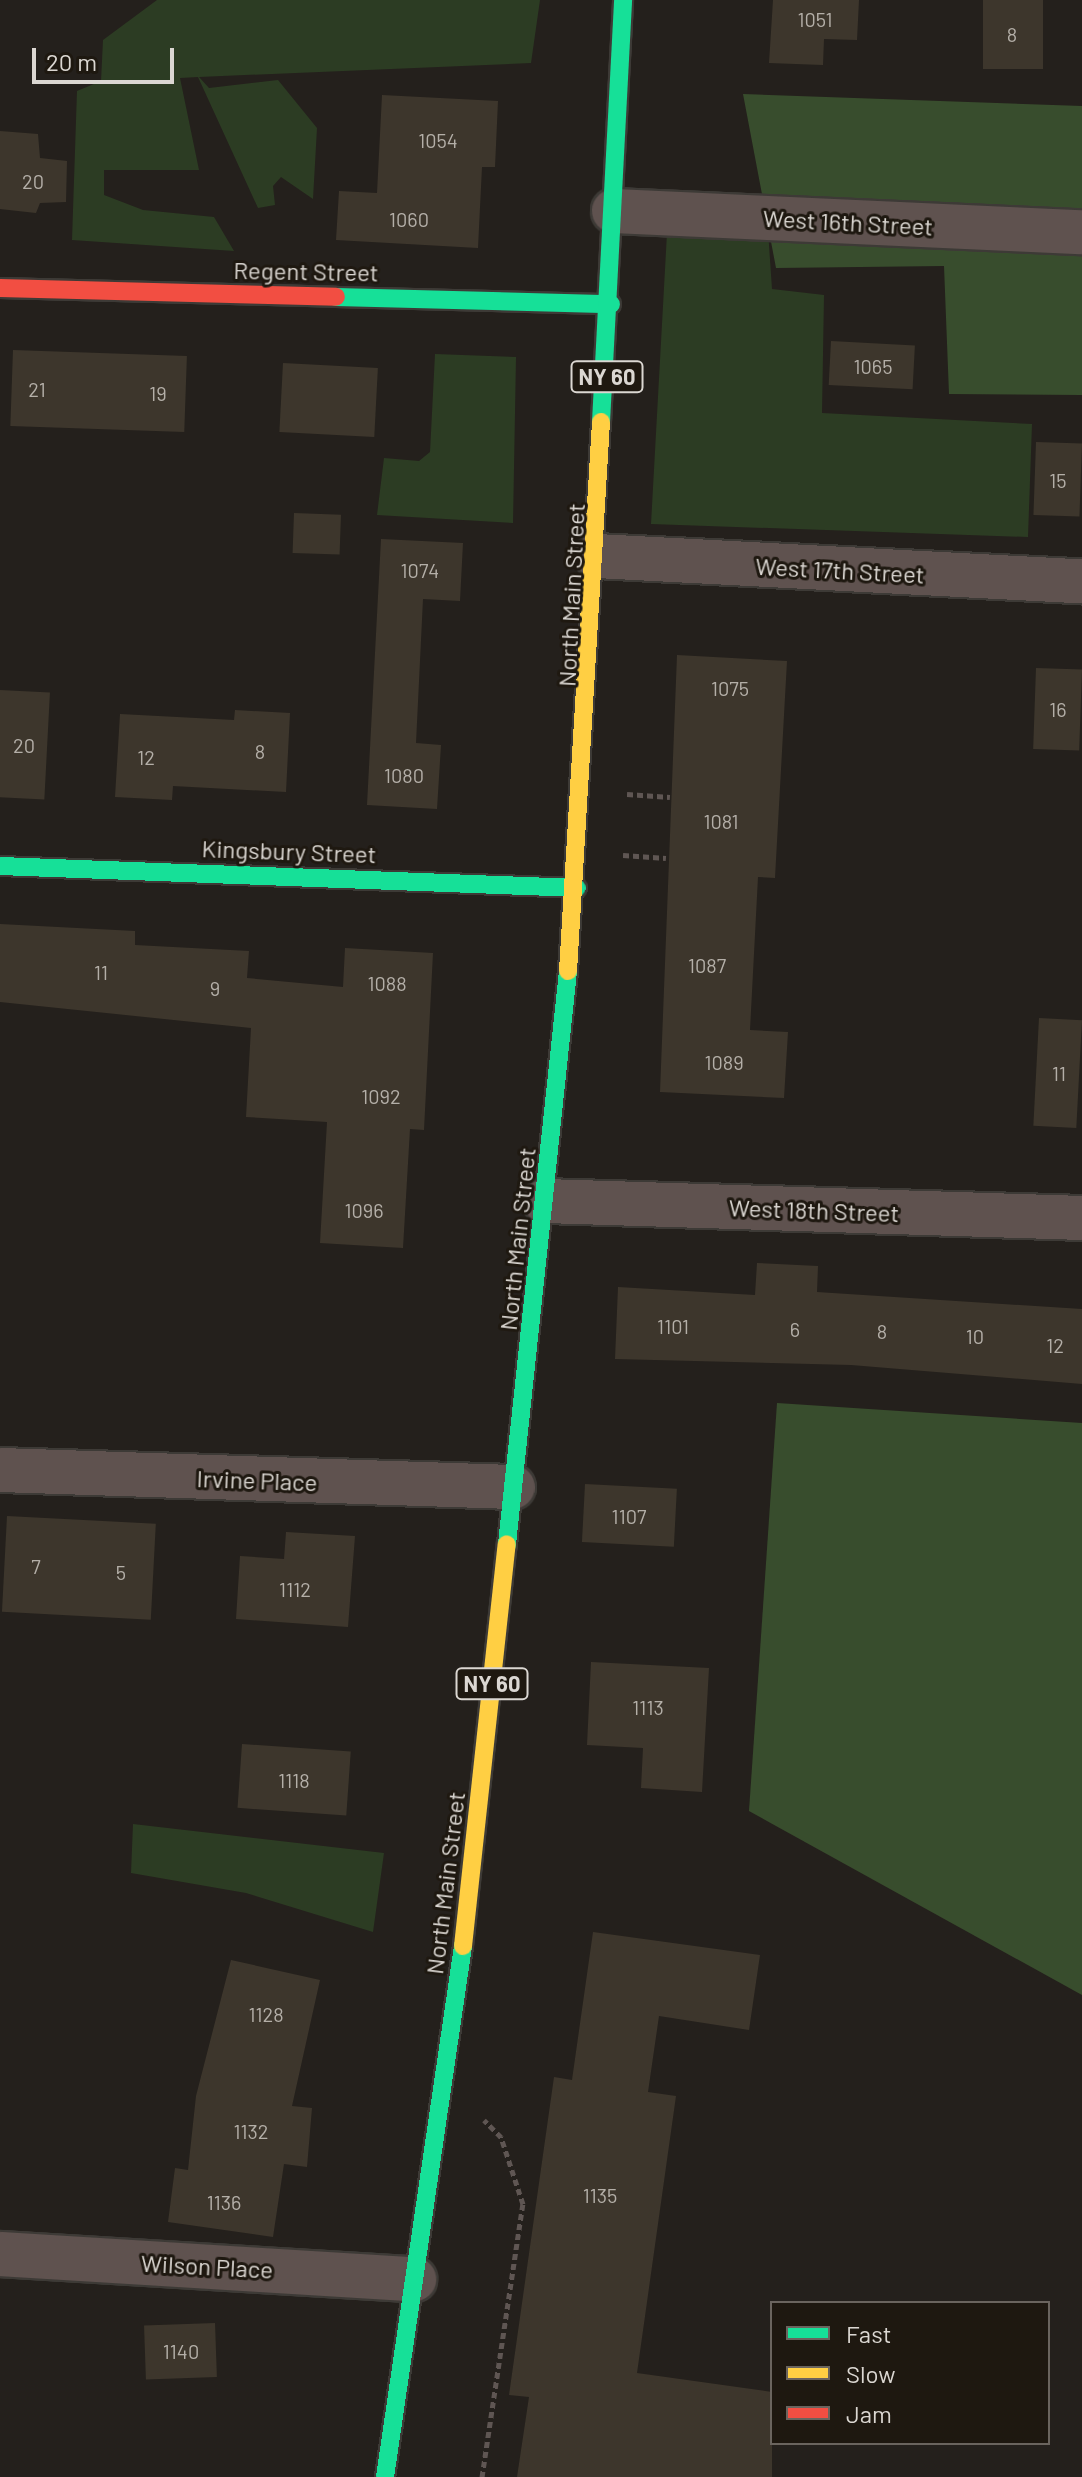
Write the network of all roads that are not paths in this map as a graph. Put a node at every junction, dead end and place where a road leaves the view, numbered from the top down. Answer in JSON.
{"nodes":[{"id":1,"x":623,"y":0,"type":"edge"},
{"id":2,"x":614,"y":211,"type":"junction"},
{"id":3,"x":1082,"y":232,"type":"edge"},
{"id":4,"x":0,"y":288,"type":"edge"},
{"id":5,"x":611,"y":304,"type":"junction"},
{"id":6,"x":597,"y":556,"type":"junction"},
{"id":7,"x":1082,"y":581,"type":"edge"},
{"id":8,"x":0,"y":866,"type":"edge"},
{"id":9,"x":577,"y":888,"type":"junction"},
{"id":10,"x":545,"y":1201,"type":"junction"},
{"id":11,"x":1082,"y":1218,"type":"edge"},
{"id":12,"x":0,"y":1470,"type":"edge"},
{"id":13,"x":513,"y":1487,"type":"junction"},
{"id":14,"x":0,"y":2254,"type":"edge"},
{"id":15,"x":414,"y":2279,"type":"junction"},
{"id":16,"x":385,"y":2477,"type":"edge"}],
"edges":[{"from":1,"to":2,"type":"main road","name":"North Main Street","number":"NY 60"},
{"from":2,"to":3,"type":"street","name":"West 16th Street"},
{"from":2,"to":5,"type":"main road","name":"North Main Street","number":"NY 60"},
{"from":4,"to":5,"type":"main road","name":"Regent Street"},
{"from":5,"to":6,"type":"main road","name":"North Main Street","number":"NY 60"},
{"from":6,"to":7,"type":"street","name":"West 17th Street"},
{"from":6,"to":9,"type":"main road","name":"North Main Street","number":"NY 60"},
{"from":8,"to":9,"type":"main road","name":"Kingsbury Street"},
{"from":9,"to":10,"type":"main road","name":"North Main Street","number":"NY 60"},
{"from":10,"to":11,"type":"street","name":"West 18th Street"},
{"from":10,"to":13,"type":"main road","name":"North Main Street","number":"NY 60"},
{"from":12,"to":13,"type":"street","name":"Irvine Place"},
{"from":13,"to":15,"type":"main road","name":"North Main Street","number":"NY 60"},
{"from":14,"to":15,"type":"street","name":"Wilson Place"},
{"from":15,"to":16,"type":"main road","name":"North Main Street","number":"NY 60"}]}
